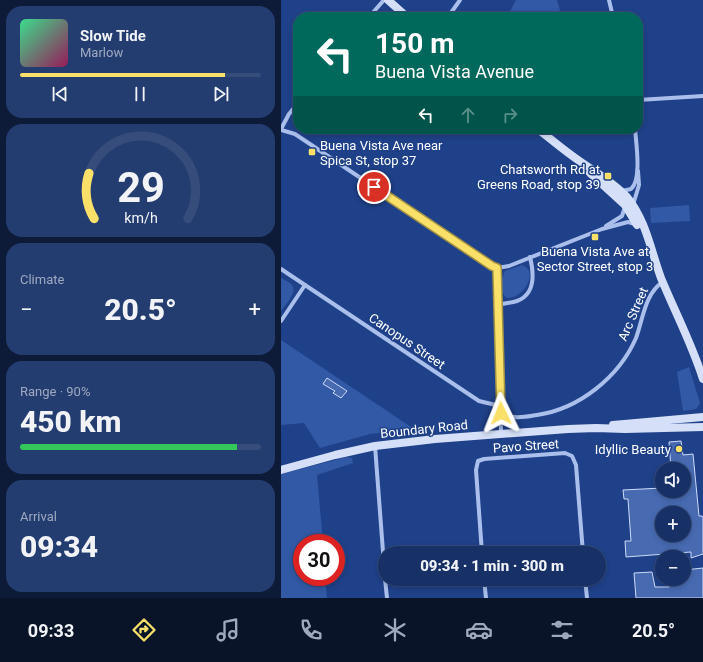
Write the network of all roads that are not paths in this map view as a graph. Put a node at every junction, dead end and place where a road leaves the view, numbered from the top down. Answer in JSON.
{"nodes":[{"id":1,"x":383,"y":0,"type":"edge"},
{"id":2,"x":388,"y":0,"type":"edge"},
{"id":3,"x":460,"y":0,"type":"edge"},
{"id":4,"x":609,"y":0,"type":"edge"},
{"id":5,"x":373,"y":12,"type":"edge"},
{"id":6,"x":401,"y":12,"type":"edge"},
{"id":7,"x":452,"y":12,"type":"edge"},
{"id":8,"x":612,"y":12,"type":"edge"},
{"id":9,"x":703,"y":96,"type":"edge"},
{"id":10,"x":643,"y":100,"type":"edge"},
{"id":11,"x":293,"y":109,"type":"edge"},
{"id":12,"x":281,"y":129,"type":"edge"},
{"id":13,"x":293,"y":133,"type":"edge"},
{"id":14,"x":295,"y":134,"type":"edge"},
{"id":15,"x":550,"y":134,"type":"edge"},
{"id":16,"x":635,"y":134,"type":"edge"},
{"id":17,"x":579,"y":161,"type":"junction"},
{"id":18,"x":637,"y":165,"type":"junction"},
{"id":19,"x":620,"y":190,"type":"junction"},
{"id":20,"x":629,"y":205,"type":"junction"},
{"id":21,"x":637,"y":226,"type":"junction"},
{"id":22,"x":602,"y":229,"type":"junction"},
{"id":23,"x":530,"y":257,"type":"junction"},
{"id":24,"x":654,"y":260,"type":"junction"},
{"id":25,"x":497,"y":268,"type":"junction"},
{"id":26,"x":281,"y":270,"type":"edge"},
{"id":27,"x":663,"y":282,"type":"junction"},
{"id":28,"x":305,"y":284,"type":"junction"},
{"id":29,"x":498,"y":305,"type":"junction"},
{"id":30,"x":281,"y":321,"type":"edge"},
{"id":31,"x":703,"y":376,"type":"edge"},
{"id":32,"x":501,"y":406,"type":"junction"},
{"id":33,"x":501,"y":413,"type":"junction"},
{"id":34,"x":703,"y":417,"type":"edge"},
{"id":35,"x":703,"y":427,"type":"edge"},
{"id":36,"x":596,"y":428,"type":"junction"},
{"id":37,"x":501,"y":433,"type":"junction"},
{"id":38,"x":375,"y":446,"type":"junction"},
{"id":39,"x":281,"y":470,"type":"edge"},
{"id":40,"x":383,"y":546,"type":"edge"},
{"id":41,"x":482,"y":546,"type":"edge"},
{"id":42,"x":582,"y":546,"type":"edge"},
{"id":43,"x":386,"y":586,"type":"edge"},
{"id":44,"x":485,"y":586,"type":"edge"},
{"id":45,"x":586,"y":586,"type":"edge"},
{"id":46,"x":387,"y":598,"type":"edge"},
{"id":47,"x":486,"y":598,"type":"edge"},
{"id":48,"x":587,"y":598,"type":"edge"}],
"edges":[{"from":1,"to":5,"type":"street"},
{"from":2,"to":6,"type":"main road"},
{"from":3,"to":7,"type":"street"},
{"from":4,"to":8,"type":"street"},
{"from":9,"to":10,"type":"street"},
{"from":11,"to":12,"type":"street"},
{"from":12,"to":13,"type":"street"},
{"from":14,"to":25,"type":"street"},
{"from":15,"to":17,"type":"main road"},
{"from":16,"to":18,"type":"street"},
{"from":17,"to":19,"type":"main road"},
{"from":17,"to":20,"type":"main road"},
{"from":18,"to":19,"type":"street"},
{"from":18,"to":20,"type":"street"},
{"from":19,"to":20,"type":"main road"},
{"from":20,"to":21,"type":"main road"},
{"from":20,"to":22,"type":"street"},
{"from":20,"to":24,"type":"main road"},
{"from":21,"to":22,"type":"street"},
{"from":21,"to":24,"type":"main road"},
{"from":22,"to":23,"type":"street"},
{"from":23,"to":25,"type":"street"},
{"from":23,"to":29,"type":"street"},
{"from":24,"to":27,"type":"main road"},
{"from":25,"to":29,"type":"street"},
{"from":26,"to":28,"type":"street","name":"Canopus Street"},
{"from":27,"to":31,"type":"main road"},
{"from":27,"to":33,"type":"street","name":"Arc Street"},
{"from":28,"to":30,"type":"street"},
{"from":28,"to":32,"type":"street","name":"Canopus Street"},
{"from":29,"to":32,"type":"street"},
{"from":32,"to":33,"type":"street"},
{"from":33,"to":37,"type":"street"},
{"from":34,"to":36,"type":"main road","name":"Boundary Road"},
{"from":35,"to":36,"type":"main road","name":"Boundary Road"},
{"from":36,"to":37,"type":"main road","name":"Boundary Road"},
{"from":37,"to":38,"type":"main road","name":"Boundary Road"},
{"from":38,"to":39,"type":"main road","name":"Boundary Road"},
{"from":38,"to":40,"type":"street"},
{"from":41,"to":42,"type":"street","name":"Pavo Street"},
{"from":43,"to":46,"type":"street"},
{"from":44,"to":47,"type":"street"},
{"from":45,"to":48,"type":"street"}]}
